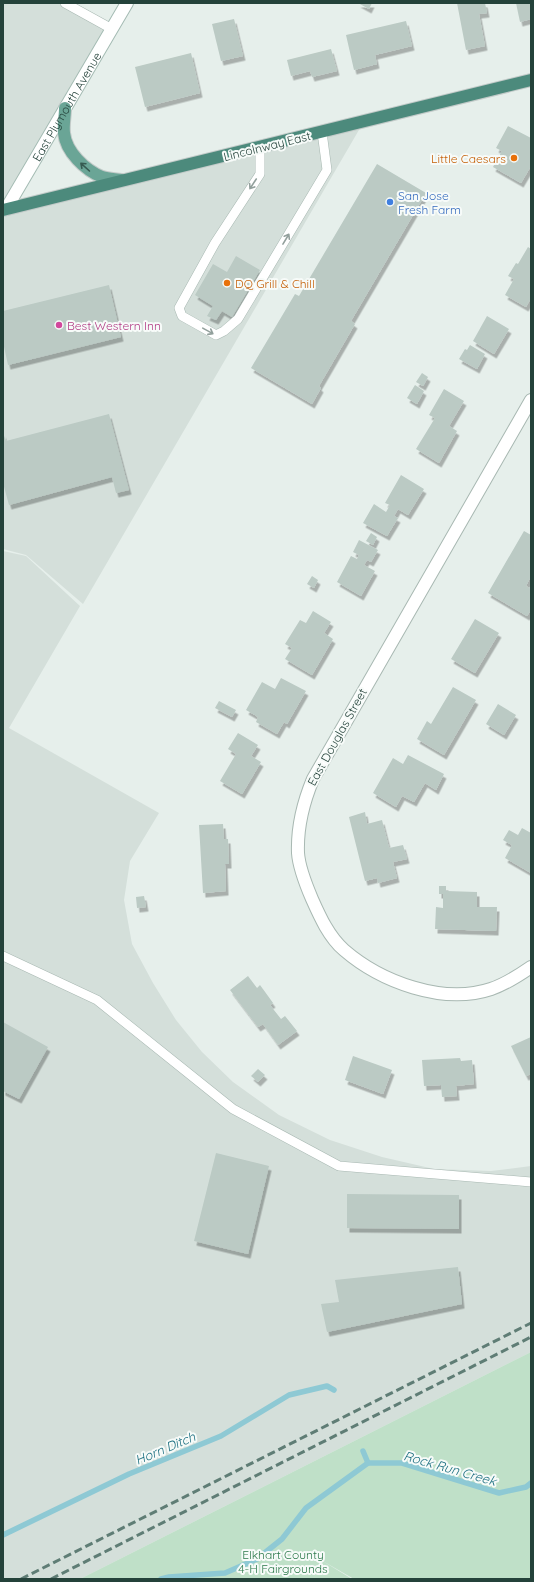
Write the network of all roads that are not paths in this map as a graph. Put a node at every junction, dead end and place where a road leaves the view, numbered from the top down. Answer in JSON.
{"nodes":[{"id":1,"x":65,"y":3,"type":"edge"},
{"id":2,"x":127,"y":3,"type":"edge"},
{"id":3,"x":112,"y":29,"type":"junction"},
{"id":4,"x":531,"y":80,"type":"edge"},
{"id":5,"x":65,"y":108,"type":"junction"},
{"id":6,"x":322,"y":132,"type":"junction"},
{"id":7,"x":260,"y":147,"type":"junction"},
{"id":8,"x":121,"y":180,"type":"junction"},
{"id":9,"x":4,"y":210,"type":"edge"},
{"id":10,"x":531,"y":400,"type":"edge"},
{"id":11,"x":3,"y":956,"type":"edge"},
{"id":12,"x":531,"y":967,"type":"edge"},
{"id":13,"x":531,"y":1182,"type":"edge"}],
"edges":[{"from":1,"to":3,"type":"lane"},
{"from":2,"to":3,"type":"street","name":"East Plymouth Avenue"},
{"from":3,"to":5,"type":"street","name":"East Plymouth Avenue"},
{"from":4,"to":6,"type":"highway","name":"Lincolnway East"},
{"from":8,"to":5,"type":"main road","one_way":true},
{"from":5,"to":9,"type":"street","name":"East Plymouth Avenue"},
{"from":6,"to":7,"type":"highway","name":"Lincolnway East"},
{"from":7,"to":6,"type":"lane","one_way":true},
{"from":7,"to":8,"type":"highway","name":"Lincolnway East"},
{"from":8,"to":9,"type":"highway","name":"Lincolnway East"},
{"from":10,"to":12,"type":"street","name":"East Douglas Street"},
{"from":11,"to":13,"type":"lane"}]}
